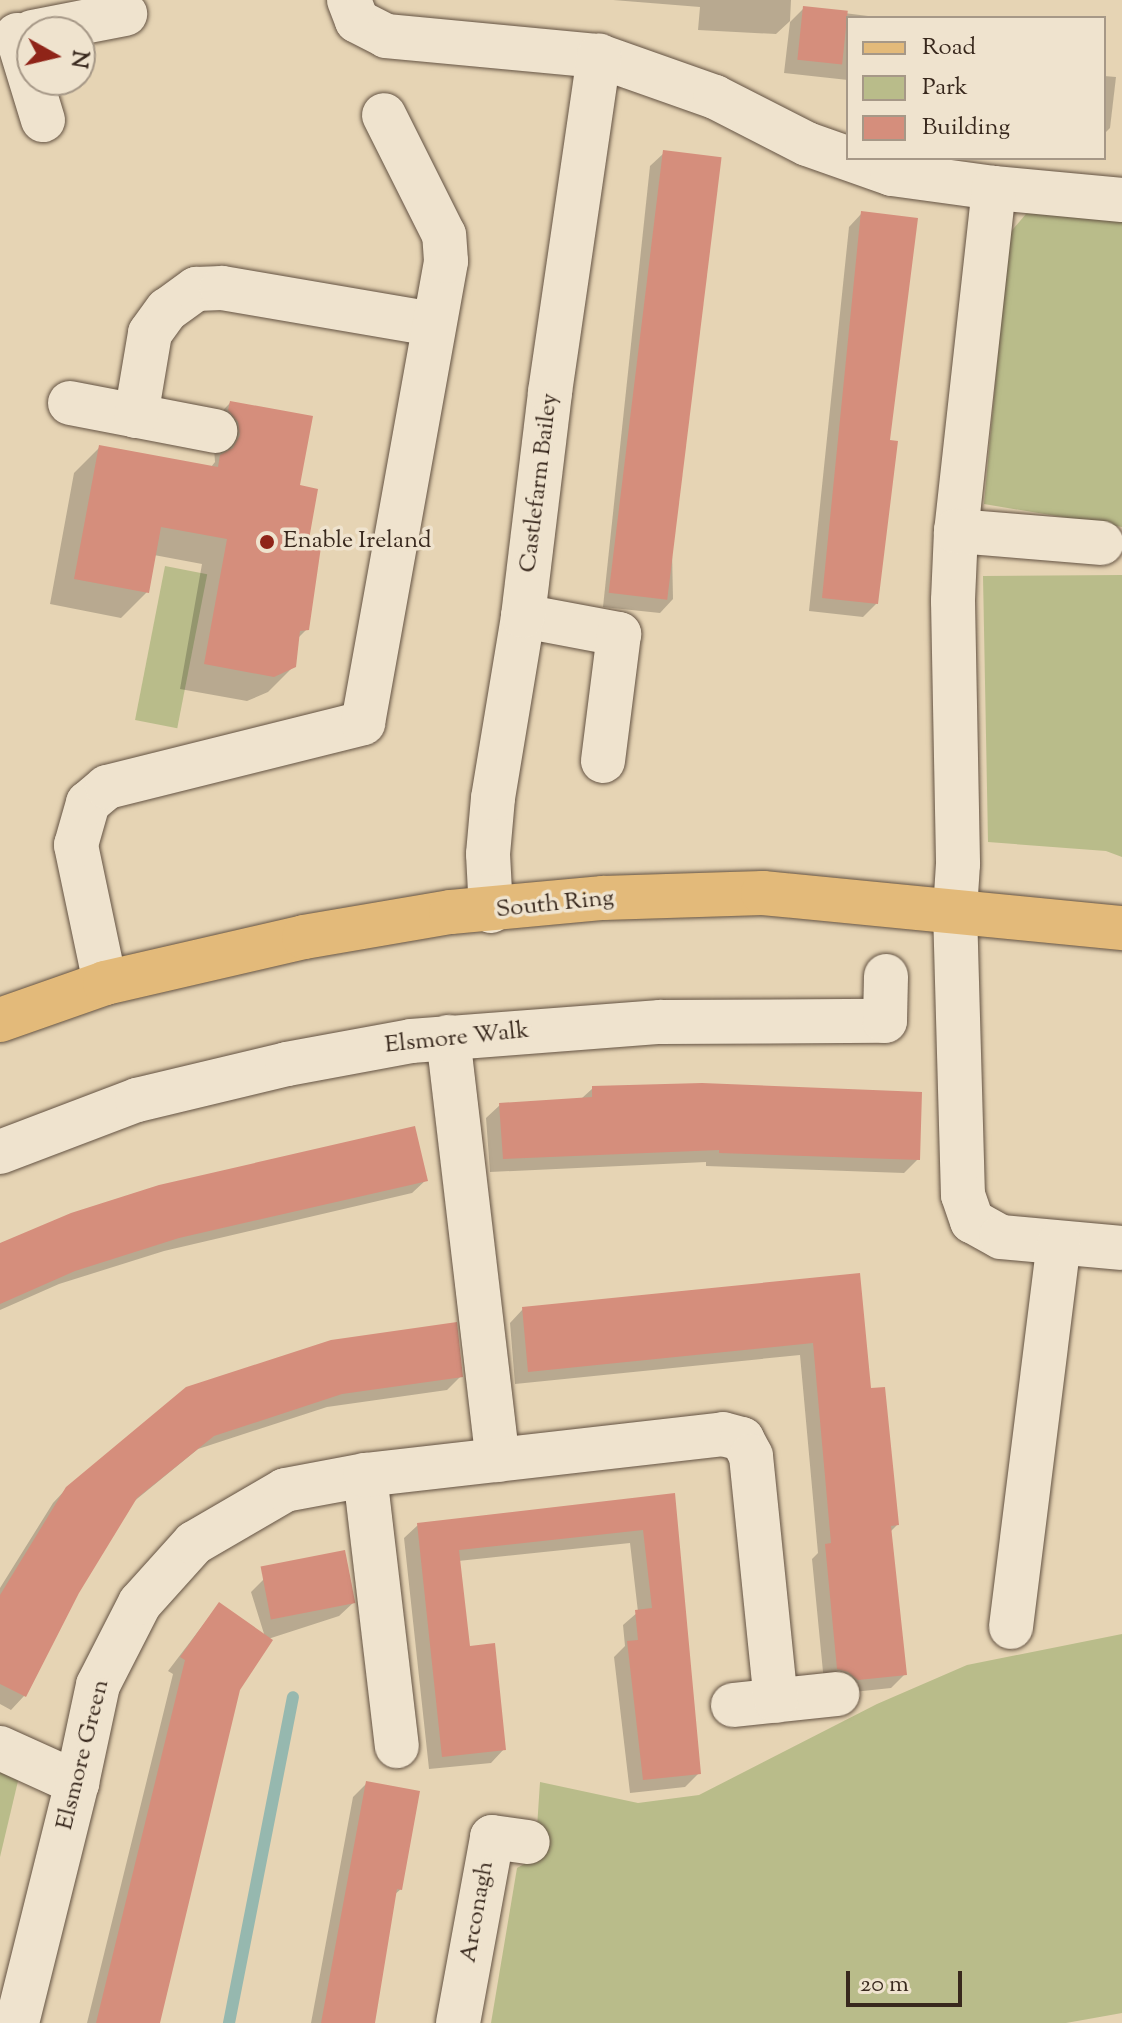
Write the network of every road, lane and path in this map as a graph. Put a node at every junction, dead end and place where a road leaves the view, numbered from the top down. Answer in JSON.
{"nodes":[{"id":1,"x":349,"y":0,"type":"edge"},
{"id":2,"x":125,"y":14,"type":"dead end"},
{"id":3,"x":96,"y":20,"type":"edge"},
{"id":4,"x":599,"y":56,"type":"junction"},
{"id":5,"x":37,"y":96,"type":"edge"},
{"id":6,"x":384,"y":115,"type":"dead end"},
{"id":7,"x":43,"y":120,"type":"dead end"},
{"id":8,"x":846,"y":158,"type":"edge"},
{"id":9,"x":852,"y":160,"type":"edge"},
{"id":10,"x":994,"y":188,"type":"junction"},
{"id":11,"x":1122,"y":200,"type":"edge"},
{"id":12,"x":433,"y":324,"type":"junction"},
{"id":13,"x":70,"y":403,"type":"dead end"},
{"id":14,"x":136,"y":416,"type":"junction"},
{"id":15,"x":215,"y":431,"type":"dead end"},
{"id":16,"x":956,"y":531,"type":"junction"},
{"id":17,"x":1102,"y":543,"type":"dead end"},
{"id":18,"x":523,"y":616,"type":"junction"},
{"id":19,"x":603,"y":761,"type":"dead end"},
{"id":20,"x":955,"y":910,"type":"junction"},
{"id":21,"x":491,"y":911,"type":"junction"},
{"id":22,"x":1122,"y":928,"type":"edge"},
{"id":23,"x":886,"y":976,"type":"dead end"},
{"id":24,"x":105,"y":983,"type":"junction"},
{"id":25,"x":0,"y":1020,"type":"edge"},
{"id":26,"x":448,"y":1037,"type":"junction"},
{"id":27,"x":0,"y":1152,"type":"edge"},
{"id":28,"x":1059,"y":1244,"type":"junction"},
{"id":29,"x":1122,"y":1248,"type":"edge"},
{"id":30,"x":498,"y":1460,"type":"junction"},
{"id":31,"x":365,"y":1475,"type":"junction"},
{"id":32,"x":1011,"y":1627,"type":"dead end"},
{"id":33,"x":837,"y":1694,"type":"dead end"},
{"id":34,"x":776,"y":1701,"type":"junction"},
{"id":35,"x":733,"y":1705,"type":"dead end"},
{"id":36,"x":397,"y":1746,"type":"dead end"},
{"id":37,"x":0,"y":1748,"type":"edge"},
{"id":38,"x":77,"y":1783,"type":"junction"},
{"id":39,"x":528,"y":1842,"type":"dead end"},
{"id":40,"x":17,"y":2023,"type":"edge"},
{"id":41,"x":458,"y":2023,"type":"edge"}],
"edges":[{"from":1,"to":4,"type":"street"},
{"from":2,"to":3,"type":"street"},
{"from":4,"to":8,"type":"street"},
{"from":4,"to":18,"type":"street","name":"Castlefarm Bailey"},
{"from":5,"to":7,"type":"street"},
{"from":6,"to":12,"type":"street"},
{"from":9,"to":10,"type":"street"},
{"from":10,"to":11,"type":"street"},
{"from":10,"to":16,"type":"street"},
{"from":12,"to":14,"type":"street"},
{"from":12,"to":24,"type":"street"},
{"from":13,"to":14,"type":"street"},
{"from":14,"to":15,"type":"street"},
{"from":16,"to":17,"type":"street"},
{"from":16,"to":20,"type":"street"},
{"from":18,"to":19,"type":"street"},
{"from":18,"to":21,"type":"street","name":"Castlefarm Bailey"},
{"from":20,"to":21,"type":"main road","name":"South Ring"},
{"from":20,"to":22,"type":"main road","name":"South Ring"},
{"from":20,"to":28,"type":"street"},
{"from":21,"to":24,"type":"main road","name":"South Ring"},
{"from":23,"to":26,"type":"street","name":"Elsmore Walk"},
{"from":24,"to":25,"type":"main road","name":"South Ring"},
{"from":26,"to":27,"type":"street","name":"Elsmore Walk"},
{"from":26,"to":30,"type":"street"},
{"from":28,"to":29,"type":"street"},
{"from":28,"to":32,"type":"street"},
{"from":30,"to":31,"type":"street","name":"Elsmore Green"},
{"from":30,"to":34,"type":"street","name":"Elsmore Green"},
{"from":31,"to":36,"type":"street"},
{"from":31,"to":38,"type":"street","name":"Elsmore Green"},
{"from":33,"to":34,"type":"street"},
{"from":34,"to":35,"type":"street"},
{"from":37,"to":38,"type":"street"},
{"from":38,"to":40,"type":"street","name":"Elsmore Green"},
{"from":39,"to":41,"type":"street","name":"Arconagh"}]}
